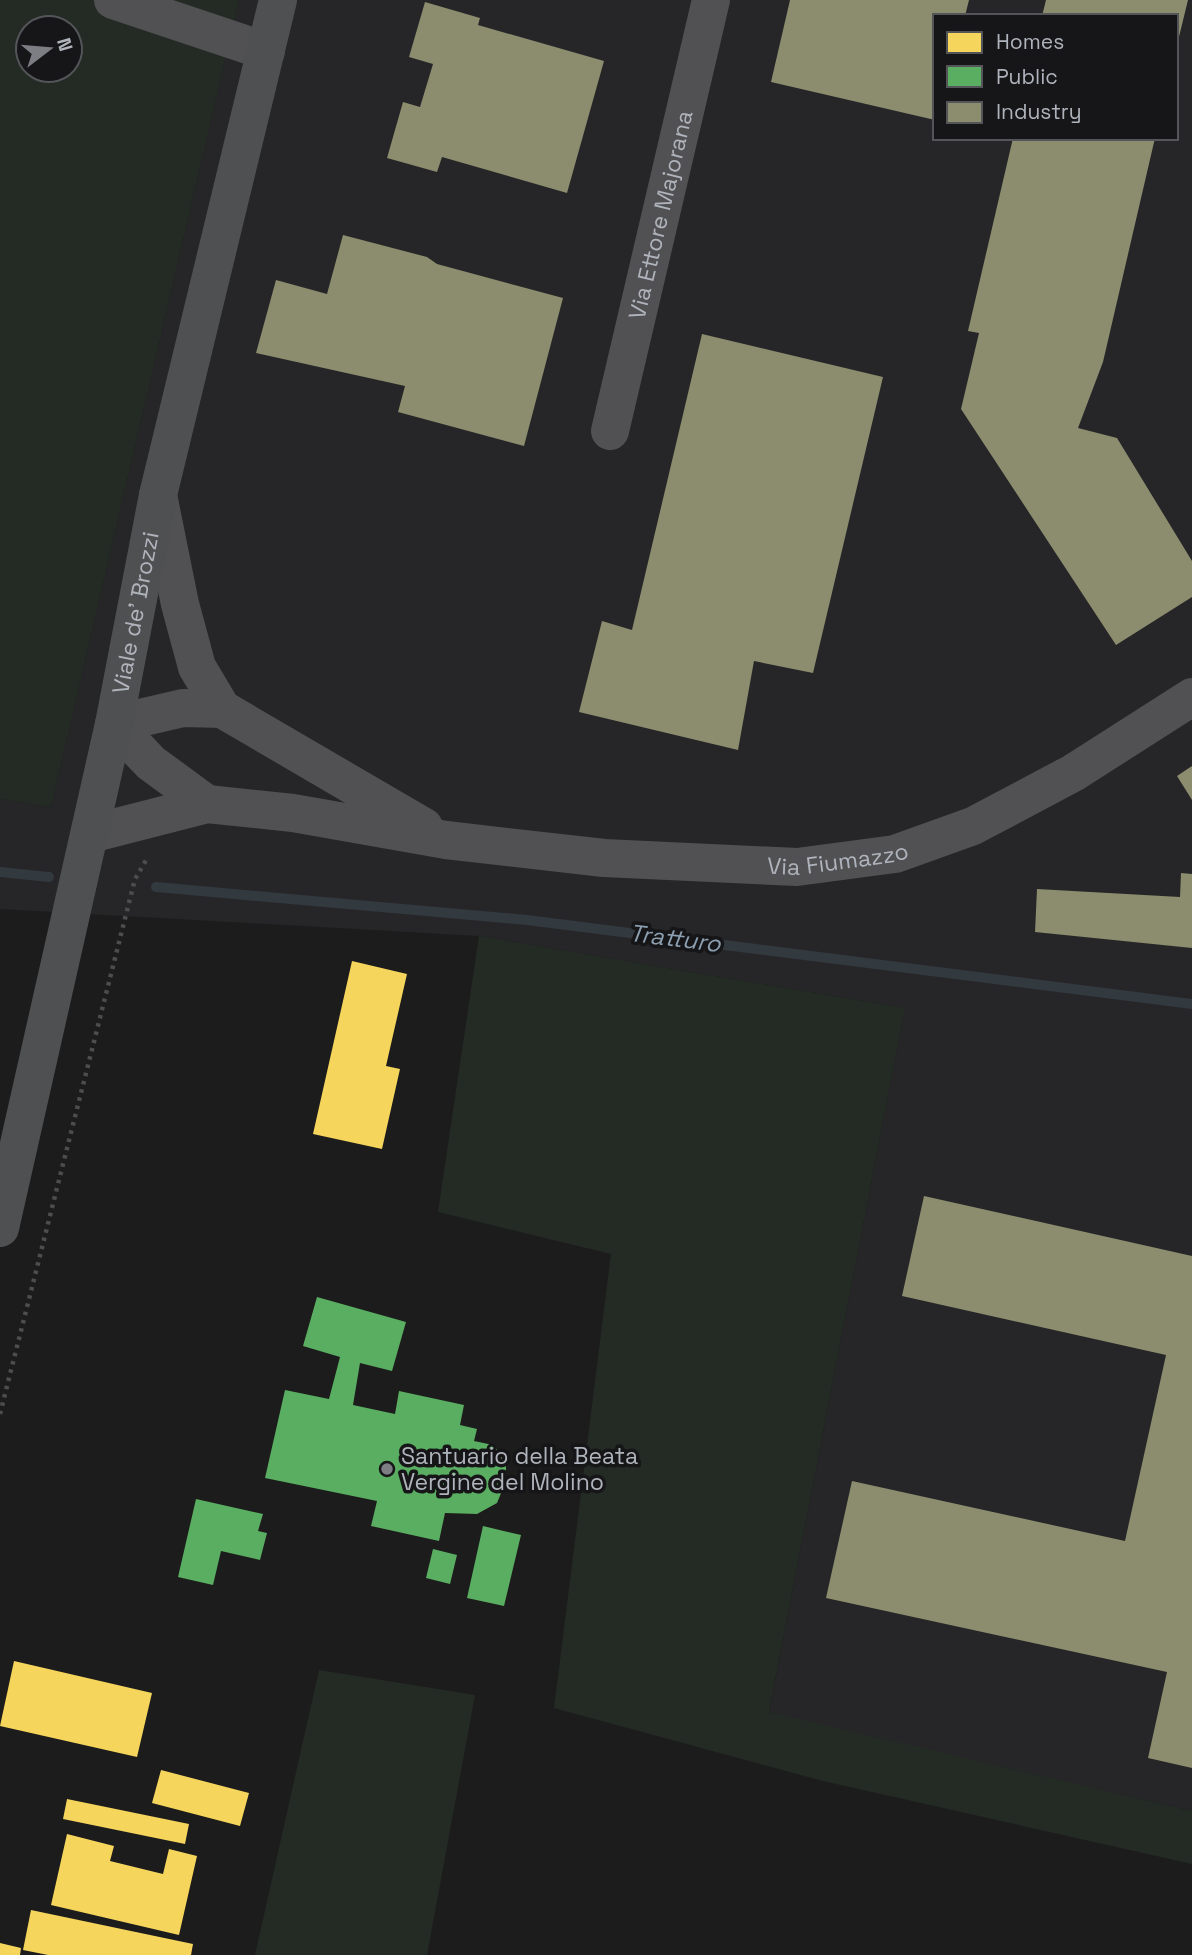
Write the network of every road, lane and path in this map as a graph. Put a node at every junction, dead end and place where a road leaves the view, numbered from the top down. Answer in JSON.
{"nodes":[{"id":1,"x":113,"y":0,"type":"edge"},
{"id":2,"x":278,"y":0,"type":"edge"},
{"id":3,"x":711,"y":0,"type":"edge"},
{"id":4,"x":266,"y":51,"type":"junction"},
{"id":5,"x":610,"y":431,"type":"dead end"},
{"id":6,"x":158,"y":495,"type":"junction"},
{"id":7,"x":1192,"y":696,"type":"edge"},
{"id":8,"x":222,"y":709,"type":"junction"},
{"id":9,"x":114,"y":724,"type":"junction"},
{"id":10,"x":207,"y":804,"type":"junction"},
{"id":11,"x":90,"y":834,"type":"junction"},
{"id":12,"x":446,"y":840,"type":"junction"},
{"id":13,"x":0,"y":1228,"type":"edge"}],
"edges":[{"from":1,"to":4,"type":"street"},
{"from":2,"to":4,"type":"street","name":"Viale de' Brozzi"},
{"from":3,"to":5,"type":"street","name":"Via Ettore Majorana"},
{"from":4,"to":6,"type":"street","name":"Viale de' Brozzi"},
{"from":6,"to":8,"type":"street","name":"Via Fiumazzo"},
{"from":6,"to":9,"type":"street","name":"Viale de' Brozzi"},
{"from":7,"to":12,"type":"street","name":"Via Fiumazzo"},
{"from":8,"to":9,"type":"street","name":"Via Fiumazzo"},
{"from":8,"to":12,"type":"street","name":"Via Fiumazzo"},
{"from":9,"to":10,"type":"street","name":"Via Fiumazzo"},
{"from":9,"to":11,"type":"street","name":"Viale de' Brozzi"},
{"from":10,"to":11,"type":"street","name":"Via Fiumazzo"},
{"from":10,"to":12,"type":"street","name":"Via Fiumazzo"},
{"from":11,"to":13,"type":"street","name":"Viale de' Brozzi"}]}
